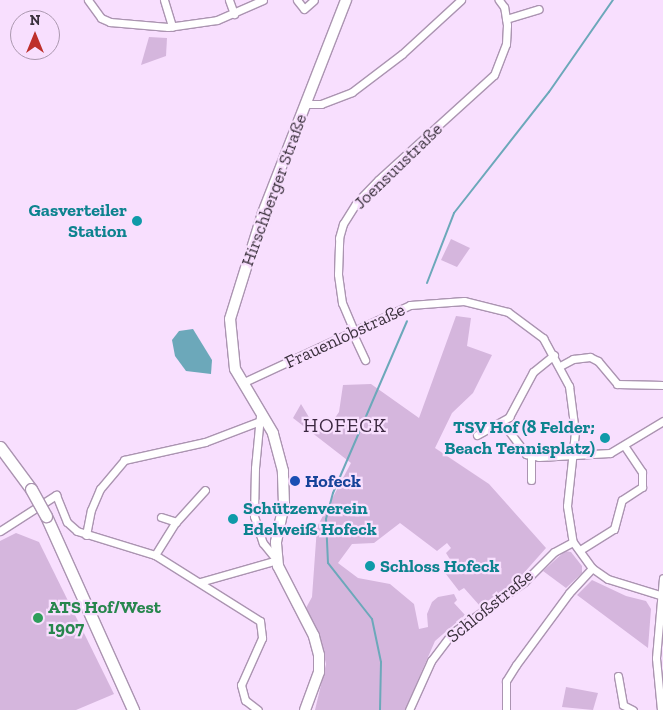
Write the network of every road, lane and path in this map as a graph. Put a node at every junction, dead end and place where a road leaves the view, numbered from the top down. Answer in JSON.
{"nodes":[{"id":1,"x":88,"y":0,"type":"edge"},
{"id":2,"x":164,"y":0,"type":"edge"},
{"id":3,"x":229,"y":0,"type":"edge"},
{"id":4,"x":263,"y":0,"type":"edge"},
{"id":5,"x":297,"y":0,"type":"edge"},
{"id":6,"x":346,"y":0,"type":"edge"},
{"id":7,"x":461,"y":0,"type":"edge"},
{"id":8,"x":499,"y":0,"type":"edge"},
{"id":9,"x":311,"y":1,"type":"edge"},
{"id":10,"x":538,"y":9,"type":"dead end"},
{"id":11,"x":234,"y":14,"type":"junction"},
{"id":12,"x":506,"y":19,"type":"junction"},
{"id":13,"x":172,"y":27,"type":"junction"},
{"id":14,"x":305,"y":104,"type":"junction"},
{"id":15,"x":353,"y":332,"type":"junction"},
{"id":16,"x":554,"y":355,"type":"junction"},
{"id":17,"x":365,"y":360,"type":"dead end"},
{"id":18,"x":560,"y":366,"type":"junction"},
{"id":19,"x":242,"y":383,"type":"junction"},
{"id":20,"x":663,"y":385,"type":"edge"},
{"id":21,"x":260,"y":408,"type":"junction"},
{"id":22,"x":260,"y":421,"type":"junction"},
{"id":23,"x":663,"y":421,"type":"edge"},
{"id":24,"x":502,"y":422,"type":"junction"},
{"id":25,"x":477,"y":435,"type":"dead end"},
{"id":26,"x":0,"y":447,"type":"edge"},
{"id":27,"x":625,"y":447,"type":"junction"},
{"id":28,"x":574,"y":456,"type":"junction"},
{"id":29,"x":531,"y":457,"type":"junction"},
{"id":30,"x":531,"y":480,"type":"dead end"},
{"id":31,"x":205,"y":490,"type":"dead end"},
{"id":32,"x":161,"y":517,"type":"dead end"},
{"id":33,"x":176,"y":522,"type":"junction"},
{"id":34,"x":0,"y":531,"type":"edge"},
{"id":35,"x":86,"y":535,"type":"junction"},
{"id":36,"x":573,"y":542,"type":"junction"},
{"id":37,"x":580,"y":550,"type":"junction"},
{"id":38,"x":155,"y":556,"type":"junction"},
{"id":39,"x":277,"y":560,"type":"junction"},
{"id":40,"x":592,"y":568,"type":"junction"},
{"id":41,"x":663,"y":578,"type":"edge"},
{"id":42,"x":200,"y":582,"type":"junction"},
{"id":43,"x":662,"y":596,"type":"edge"},
{"id":44,"x":618,"y":676,"type":"dead end"},
{"id":45,"x":134,"y":710,"type":"edge"},
{"id":46,"x":258,"y":710,"type":"edge"},
{"id":47,"x":304,"y":710,"type":"edge"},
{"id":48,"x":409,"y":710,"type":"edge"},
{"id":49,"x":506,"y":710,"type":"edge"},
{"id":50,"x":634,"y":710,"type":"edge"},
{"id":51,"x":661,"y":710,"type":"edge"}],
"edges":[{"from":1,"to":13,"type":"street"},
{"from":2,"to":13,"type":"street"},
{"from":3,"to":11,"type":"street"},
{"from":4,"to":11,"type":"street"},
{"from":5,"to":9,"type":"street"},
{"from":6,"to":14,"type":"main road","name":"Hirschberger Straße"},
{"from":7,"to":14,"type":"street"},
{"from":8,"to":12,"type":"street","name":"Joensuustraße"},
{"from":10,"to":12,"type":"street"},
{"from":11,"to":13,"type":"street"},
{"from":12,"to":15,"type":"street","name":"Joensuustraße"},
{"from":14,"to":19,"type":"main road","name":"Hirschberger Straße"},
{"from":15,"to":16,"type":"street","name":"Frauenlobstraße"},
{"from":15,"to":17,"type":"street","name":"Joensuustraße"},
{"from":15,"to":19,"type":"street","name":"Frauenlobstraße"},
{"from":16,"to":18,"type":"street","name":"Frauenlobstraße"},
{"from":16,"to":24,"type":"street"},
{"from":18,"to":20,"type":"street"},
{"from":18,"to":28,"type":"street","name":"Frauenlobstraße"},
{"from":19,"to":21,"type":"main road","name":"Hirschberger Straße"},
{"from":21,"to":22,"type":"street"},
{"from":21,"to":39,"type":"main road","name":"Hirschberger Straße"},
{"from":22,"to":35,"type":"street"},
{"from":22,"to":39,"type":"street"},
{"from":23,"to":27,"type":"street"},
{"from":24,"to":25,"type":"street"},
{"from":24,"to":29,"type":"street"},
{"from":26,"to":45,"type":"main road","bridge":true},
{"from":27,"to":28,"type":"street"},
{"from":27,"to":37,"type":"street"},
{"from":28,"to":29,"type":"street"},
{"from":28,"to":36,"type":"street","name":"Frauenlobstraße"},
{"from":29,"to":30,"type":"street"},
{"from":31,"to":33,"type":"street"},
{"from":32,"to":33,"type":"street"},
{"from":33,"to":38,"type":"street"},
{"from":34,"to":35,"type":"street"},
{"from":35,"to":38,"type":"street"},
{"from":36,"to":37,"type":"street"},
{"from":36,"to":48,"type":"street","name":"Schloßstraße"},
{"from":37,"to":40,"type":"street"},
{"from":38,"to":42,"type":"street"},
{"from":39,"to":42,"type":"street"},
{"from":39,"to":47,"type":"main road"},
{"from":40,"to":43,"type":"street"},
{"from":40,"to":49,"type":"street"},
{"from":41,"to":43,"type":"street"},
{"from":42,"to":46,"type":"street"},
{"from":43,"to":51,"type":"street"},
{"from":44,"to":50,"type":"street"}]}
